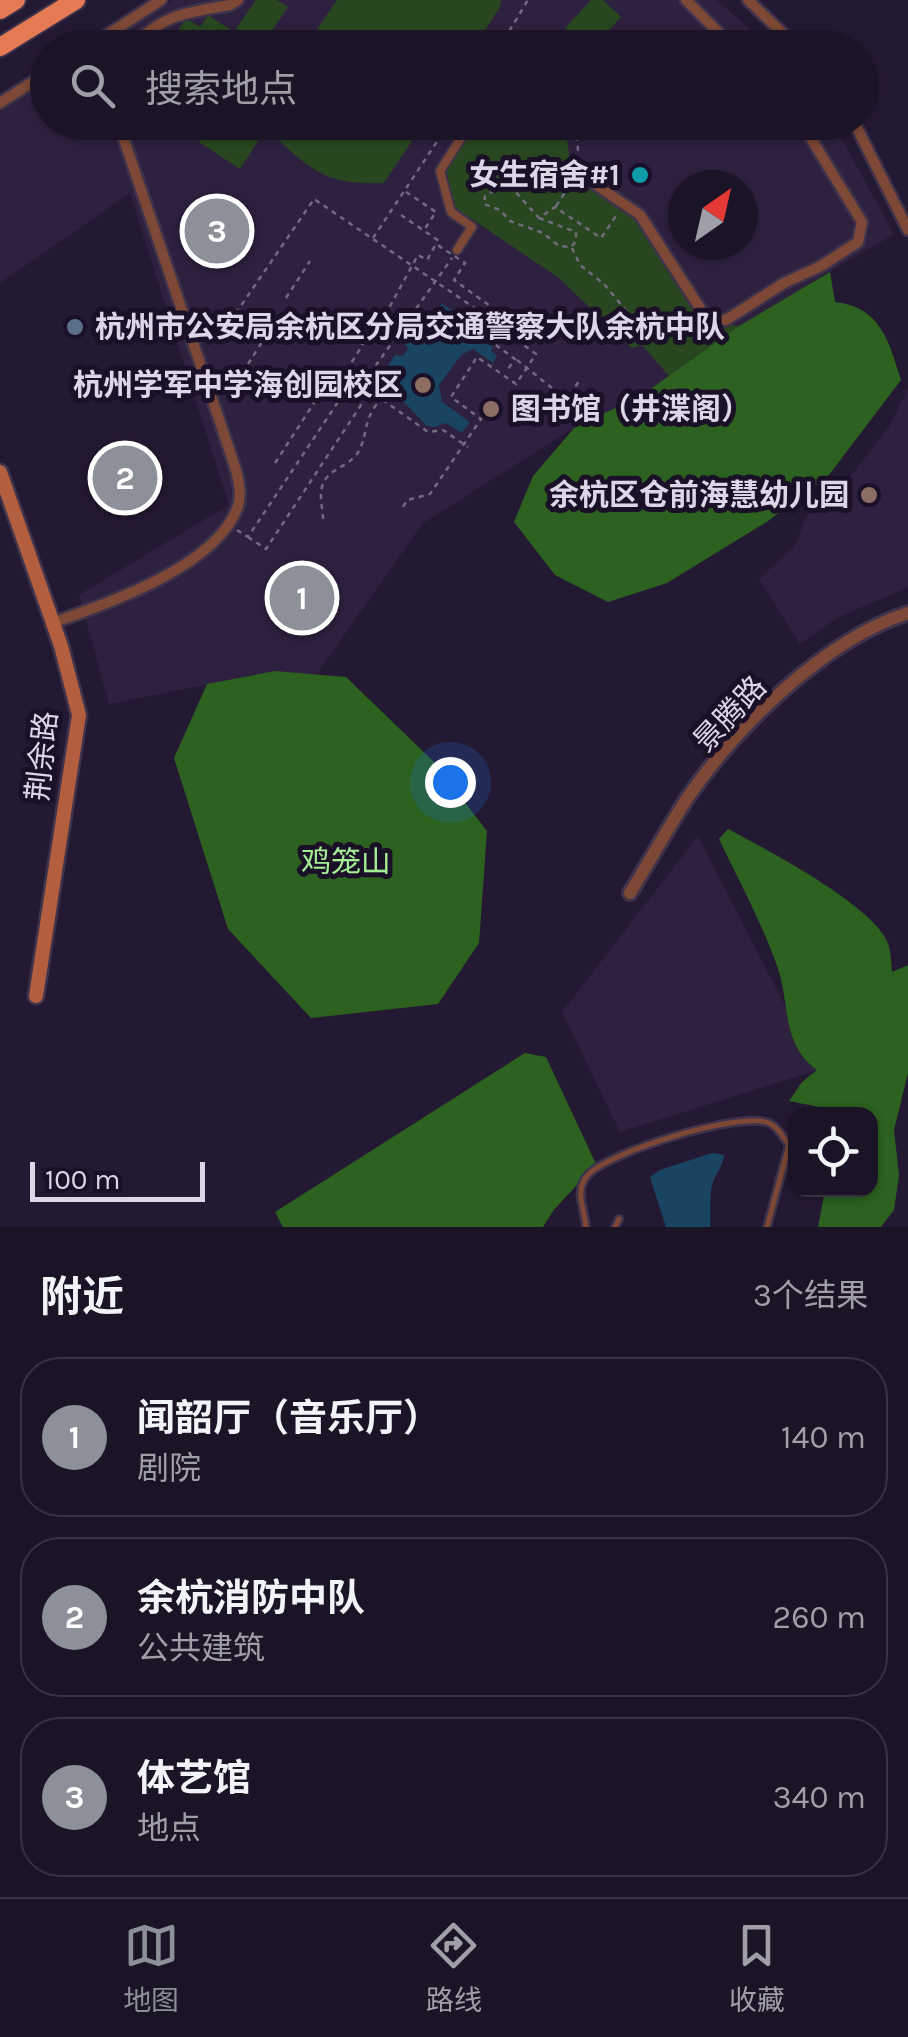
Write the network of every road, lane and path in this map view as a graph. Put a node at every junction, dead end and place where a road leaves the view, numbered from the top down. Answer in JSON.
{"nodes":[{"id":1,"x":16,"y":0,"type":"edge"},
{"id":2,"x":76,"y":0,"type":"edge"},
{"id":3,"x":161,"y":0,"type":"edge"},
{"id":4,"x":238,"y":0,"type":"edge"},
{"id":5,"x":528,"y":0,"type":"edge"},
{"id":6,"x":686,"y":0,"type":"edge"},
{"id":7,"x":748,"y":0,"type":"edge"},
{"id":8,"x":0,"y":10,"type":"edge"},
{"id":9,"x":114,"y":30,"type":"edge"},
{"id":10,"x":148,"y":30,"type":"edge"},
{"id":11,"x":510,"y":30,"type":"edge"},
{"id":12,"x":716,"y":30,"type":"edge"},
{"id":13,"x":779,"y":30,"type":"edge"},
{"id":14,"x":0,"y":47,"type":"edge"},
{"id":15,"x":30,"y":84,"type":"edge"},
{"id":16,"x":0,"y":103,"type":"edge"},
{"id":17,"x":124,"y":140,"type":"edge"},
{"id":18,"x":438,"y":140,"type":"edge"},
{"id":19,"x":460,"y":140,"type":"edge"},
{"id":20,"x":577,"y":140,"type":"edge"},
{"id":21,"x":811,"y":140,"type":"edge"},
{"id":22,"x":863,"y":140,"type":"edge"},
{"id":23,"x":583,"y":166,"type":"junction"},
{"id":24,"x":589,"y":180,"type":"joint"},
{"id":25,"x":404,"y":191,"type":"junction"},
{"id":26,"x":624,"y":204,"type":"junction"},
{"id":27,"x":555,"y":207,"type":"junction"},
{"id":28,"x":401,"y":215,"type":"dead end"},
{"id":29,"x":539,"y":218,"type":"junction"},
{"id":30,"x":424,"y":230,"type":"junction"},
{"id":31,"x":908,"y":230,"type":"edge"},
{"id":32,"x":372,"y":238,"type":"junction"},
{"id":33,"x":436,"y":244,"type":"junction"},
{"id":34,"x":571,"y":247,"type":"junction"},
{"id":35,"x":457,"y":250,"type":"joint"},
{"id":36,"x":310,"y":261,"type":"dead end"},
{"id":37,"x":434,"y":280,"type":"junction"},
{"id":38,"x":286,"y":298,"type":"dead end"},
{"id":39,"x":412,"y":315,"type":"junction"},
{"id":40,"x":269,"y":320,"type":"dead end"},
{"id":41,"x":634,"y":320,"type":"dead end"},
{"id":42,"x":186,"y":326,"type":"junction"},
{"id":43,"x":493,"y":344,"type":"junction"},
{"id":44,"x":515,"y":359,"type":"junction"},
{"id":45,"x":248,"y":364,"type":"dead end"},
{"id":46,"x":506,"y":372,"type":"dead end"},
{"id":47,"x":336,"y":376,"type":"junction"},
{"id":48,"x":579,"y":381,"type":"dead end"},
{"id":49,"x":362,"y":385,"type":"junction"},
{"id":50,"x":468,"y":447,"type":"dead end"},
{"id":51,"x":275,"y":463,"type":"dead end"},
{"id":52,"x":0,"y":472,"type":"edge"},
{"id":53,"x":402,"y":508,"type":"dead end"},
{"id":54,"x":323,"y":519,"type":"dead end"},
{"id":55,"x":228,"y":523,"type":"junction"},
{"id":56,"x":248,"y":537,"type":"junction"},
{"id":57,"x":908,"y":613,"type":"edge"},
{"id":58,"x":52,"y":623,"type":"junction"},
{"id":59,"x":630,"y":892,"type":"dead end"},
{"id":60,"x":36,"y":996,"type":"dead end"},
{"id":61,"x":618,"y":1219,"type":"dead end"},
{"id":62,"x":586,"y":1227,"type":"edge"},
{"id":63,"x":615,"y":1227,"type":"edge"},
{"id":64,"x":767,"y":1227,"type":"edge"}],
"edges":[{"from":1,"to":8,"type":"highway"},
{"from":2,"to":14,"type":"highway"},
{"from":3,"to":9,"type":"street"},
{"from":4,"to":10,"type":"street"},
{"from":5,"to":11,"type":"path"},
{"from":6,"to":12,"type":"street"},
{"from":7,"to":13,"type":"street"},
{"from":15,"to":16,"type":"street"},
{"from":17,"to":42,"type":"street"},
{"from":18,"to":25,"type":"path"},
{"from":19,"to":35,"type":"street"},
{"from":20,"to":23,"type":"path"},
{"from":21,"to":26,"type":"street"},
{"from":22,"to":31,"type":"street"},
{"from":23,"to":24,"type":"path"},
{"from":23,"to":27,"type":"path"},
{"from":24,"to":26,"type":"street"},
{"from":25,"to":30,"type":"path"},
{"from":25,"to":32,"type":"path"},
{"from":26,"to":27,"type":"path"},
{"from":27,"to":29,"type":"path"},
{"from":28,"to":30,"type":"path"},
{"from":29,"to":34,"type":"path"},
{"from":29,"to":34,"type":"path"},
{"from":30,"to":33,"type":"path"},
{"from":32,"to":37,"type":"path"},
{"from":32,"to":42,"type":"path"},
{"from":33,"to":47,"type":"path","bridge":true},
{"from":33,"to":53,"type":"path","bridge":true},
{"from":34,"to":41,"type":"path"},
{"from":35,"to":37,"type":"path"},
{"from":36,"to":38,"type":"path"},
{"from":37,"to":39,"type":"path"},
{"from":37,"to":43,"type":"path"},
{"from":39,"to":43,"type":"path"},
{"from":39,"to":49,"type":"path"},
{"from":40,"to":45,"type":"path"},
{"from":42,"to":55,"type":"street"},
{"from":43,"to":44,"type":"path"},
{"from":44,"to":46,"type":"path"},
{"from":44,"to":48,"type":"path"},
{"from":47,"to":51,"type":"path","bridge":true},
{"from":47,"to":54,"type":"path","bridge":true},
{"from":49,"to":50,"type":"path"},
{"from":49,"to":56,"type":"path"},
{"from":49,"to":56,"type":"path"},
{"from":52,"to":58,"type":"main road","name":"荆余路"},
{"from":55,"to":56,"type":"path"},
{"from":55,"to":58,"type":"street"},
{"from":57,"to":59,"type":"street","name":"景腾路"},
{"from":58,"to":60,"type":"main road","name":"荆余路"},
{"from":61,"to":63,"type":"lane"},
{"from":62,"to":64,"type":"lane"}]}
